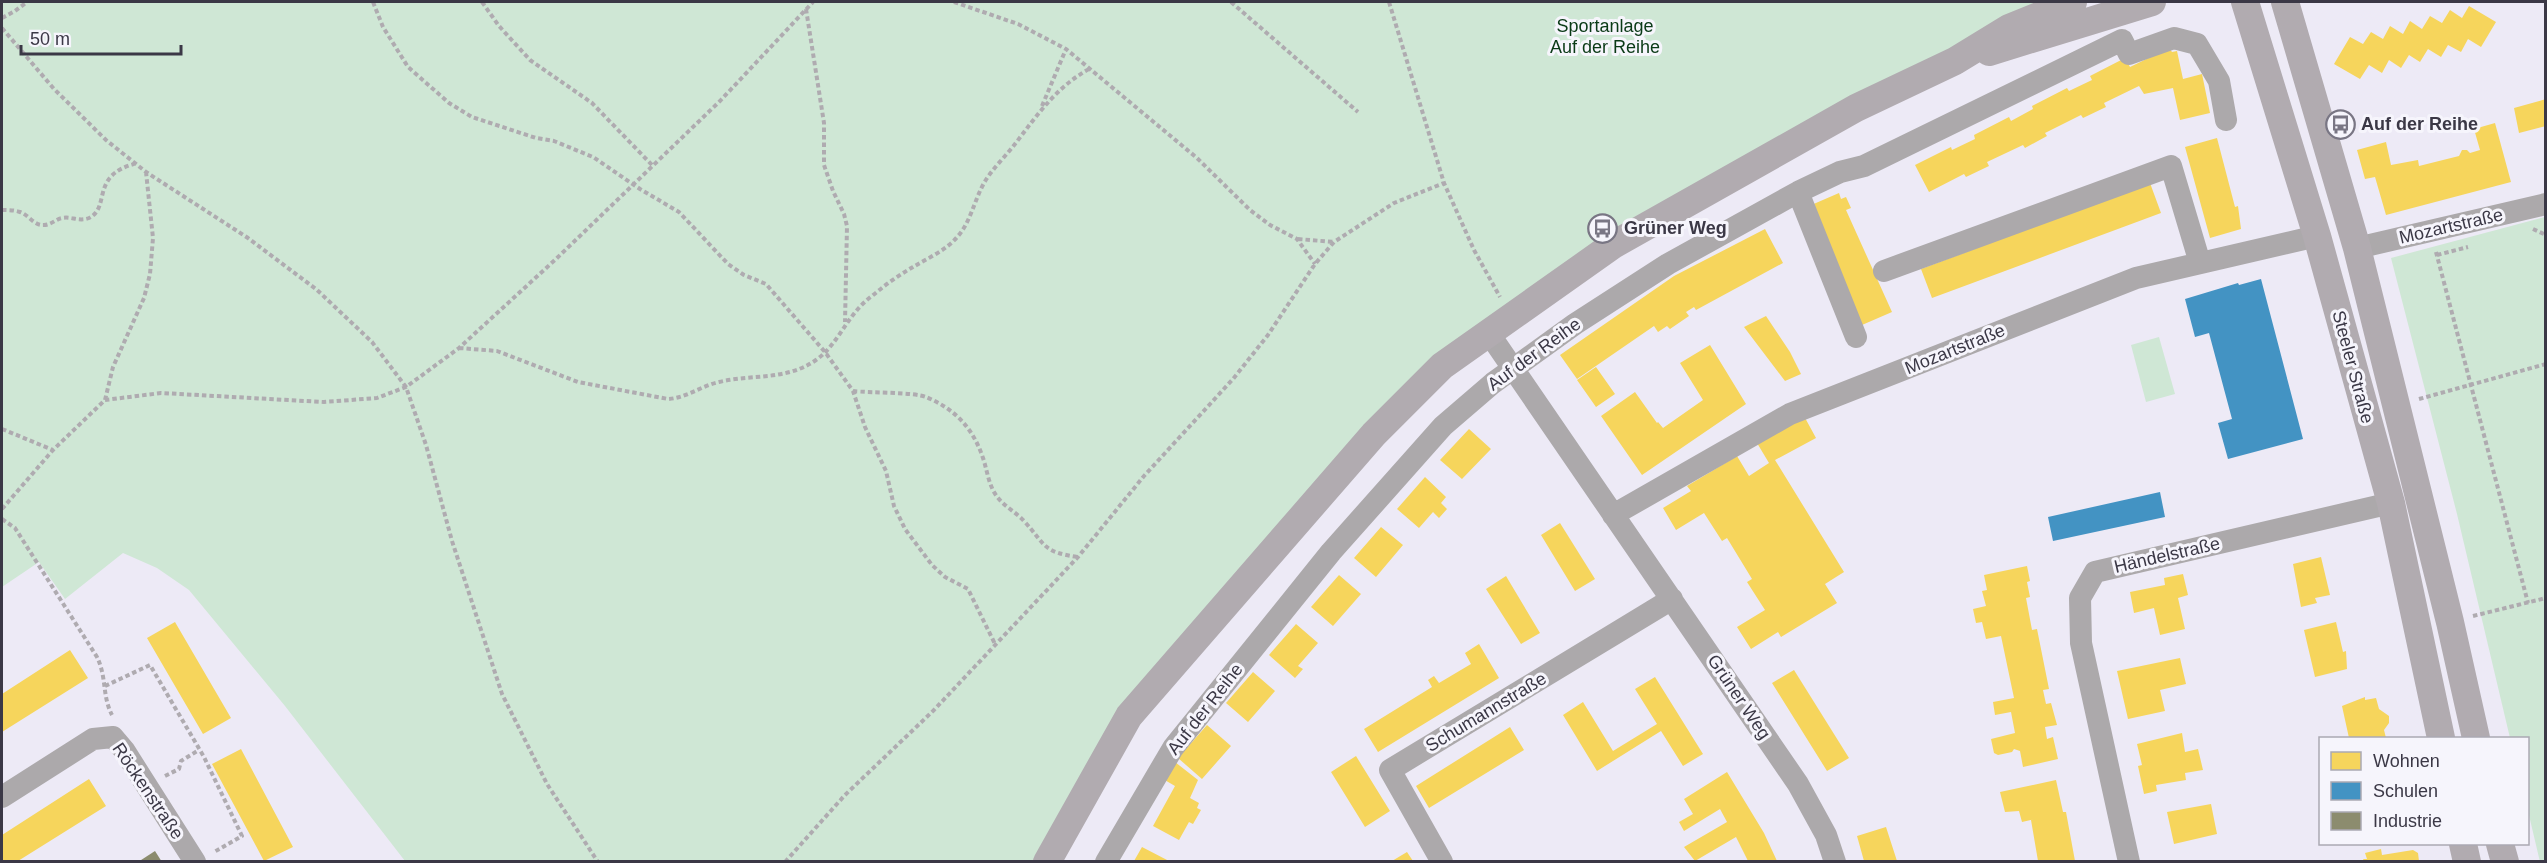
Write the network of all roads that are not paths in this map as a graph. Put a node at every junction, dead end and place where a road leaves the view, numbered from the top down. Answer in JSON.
{"nodes":[{"id":1,"x":2073,"y":2,"type":"edge"},
{"id":2,"x":2152,"y":2,"type":"edge"},
{"id":3,"x":2245,"y":2,"type":"edge"},
{"id":4,"x":2285,"y":2,"type":"edge"},
{"id":5,"x":1955,"y":61,"type":"junction"},
{"id":6,"x":2226,"y":120,"type":"dead end"},
{"id":7,"x":1798,"y":192,"type":"junction"},
{"id":8,"x":2546,"y":204,"type":"edge"},
{"id":9,"x":2318,"y":236,"type":"junction"},
{"id":10,"x":2357,"y":248,"type":"junction"},
{"id":11,"x":2200,"y":263,"type":"junction"},
{"id":12,"x":1884,"y":271,"type":"dead end"},
{"id":13,"x":1499,"y":324,"type":"junction"},
{"id":14,"x":1856,"y":337,"type":"dead end"},
{"id":15,"x":1512,"y":370,"type":"junction"},
{"id":16,"x":2391,"y":503,"type":"junction"},
{"id":17,"x":1613,"y":514,"type":"junction"},
{"id":18,"x":1672,"y":599,"type":"junction"},
{"id":19,"x":2441,"y":737,"type":"edge"},
{"id":20,"x":2476,"y":737,"type":"edge"},
{"id":21,"x":2,"y":797,"type":"edge"},
{"id":22,"x":2463,"y":845,"type":"edge"},
{"id":23,"x":2501,"y":845,"type":"edge"},
{"id":24,"x":201,"y":859,"type":"edge"},
{"id":25,"x":1047,"y":861,"type":"edge"},
{"id":26,"x":1106,"y":861,"type":"edge"},
{"id":27,"x":1442,"y":861,"type":"edge"},
{"id":28,"x":1835,"y":861,"type":"edge"},
{"id":29,"x":2129,"y":861,"type":"edge"},
{"id":30,"x":2467,"y":861,"type":"edge"},
{"id":31,"x":2505,"y":861,"type":"edge"}],
"edges":[{"from":1,"to":5,"type":"main road"},
{"from":2,"to":5,"type":"main road"},
{"from":3,"to":9,"type":"main road","name":"Steeler Straße"},
{"from":4,"to":10,"type":"main road","name":"Steeler Straße"},
{"from":5,"to":13,"type":"main road"},
{"from":6,"to":7,"type":"street","name":"Auf der Reihe"},
{"from":7,"to":14,"type":"street"},
{"from":7,"to":15,"type":"street","name":"Auf der Reihe"},
{"from":8,"to":10,"type":"street","name":"Mozartstraße"},
{"from":9,"to":11,"type":"street","name":"Mozartstraße"},
{"from":9,"to":16,"type":"main road","name":"Steeler Straße"},
{"from":10,"to":20,"type":"main road","name":"Steeler Straße"},
{"from":11,"to":12,"type":"street"},
{"from":11,"to":17,"type":"street","name":"Mozartstraße"},
{"from":13,"to":15,"type":"street","name":"Grüner Weg"},
{"from":13,"to":25,"type":"main road"},
{"from":15,"to":17,"type":"street","name":"Grüner Weg"},
{"from":15,"to":26,"type":"street","name":"Auf der Reihe"},
{"from":16,"to":19,"type":"main road","name":"Steeler Straße"},
{"from":16,"to":29,"type":"street","name":"Händelstraße"},
{"from":17,"to":18,"type":"street","name":"Grüner Weg"},
{"from":18,"to":27,"type":"street","name":"Schumannstraße"},
{"from":18,"to":28,"type":"street","name":"Grüner Weg"},
{"from":21,"to":24,"type":"street","name":"Röckenstraße"},
{"from":22,"to":30,"type":"main road"},
{"from":23,"to":31,"type":"main road"}]}
